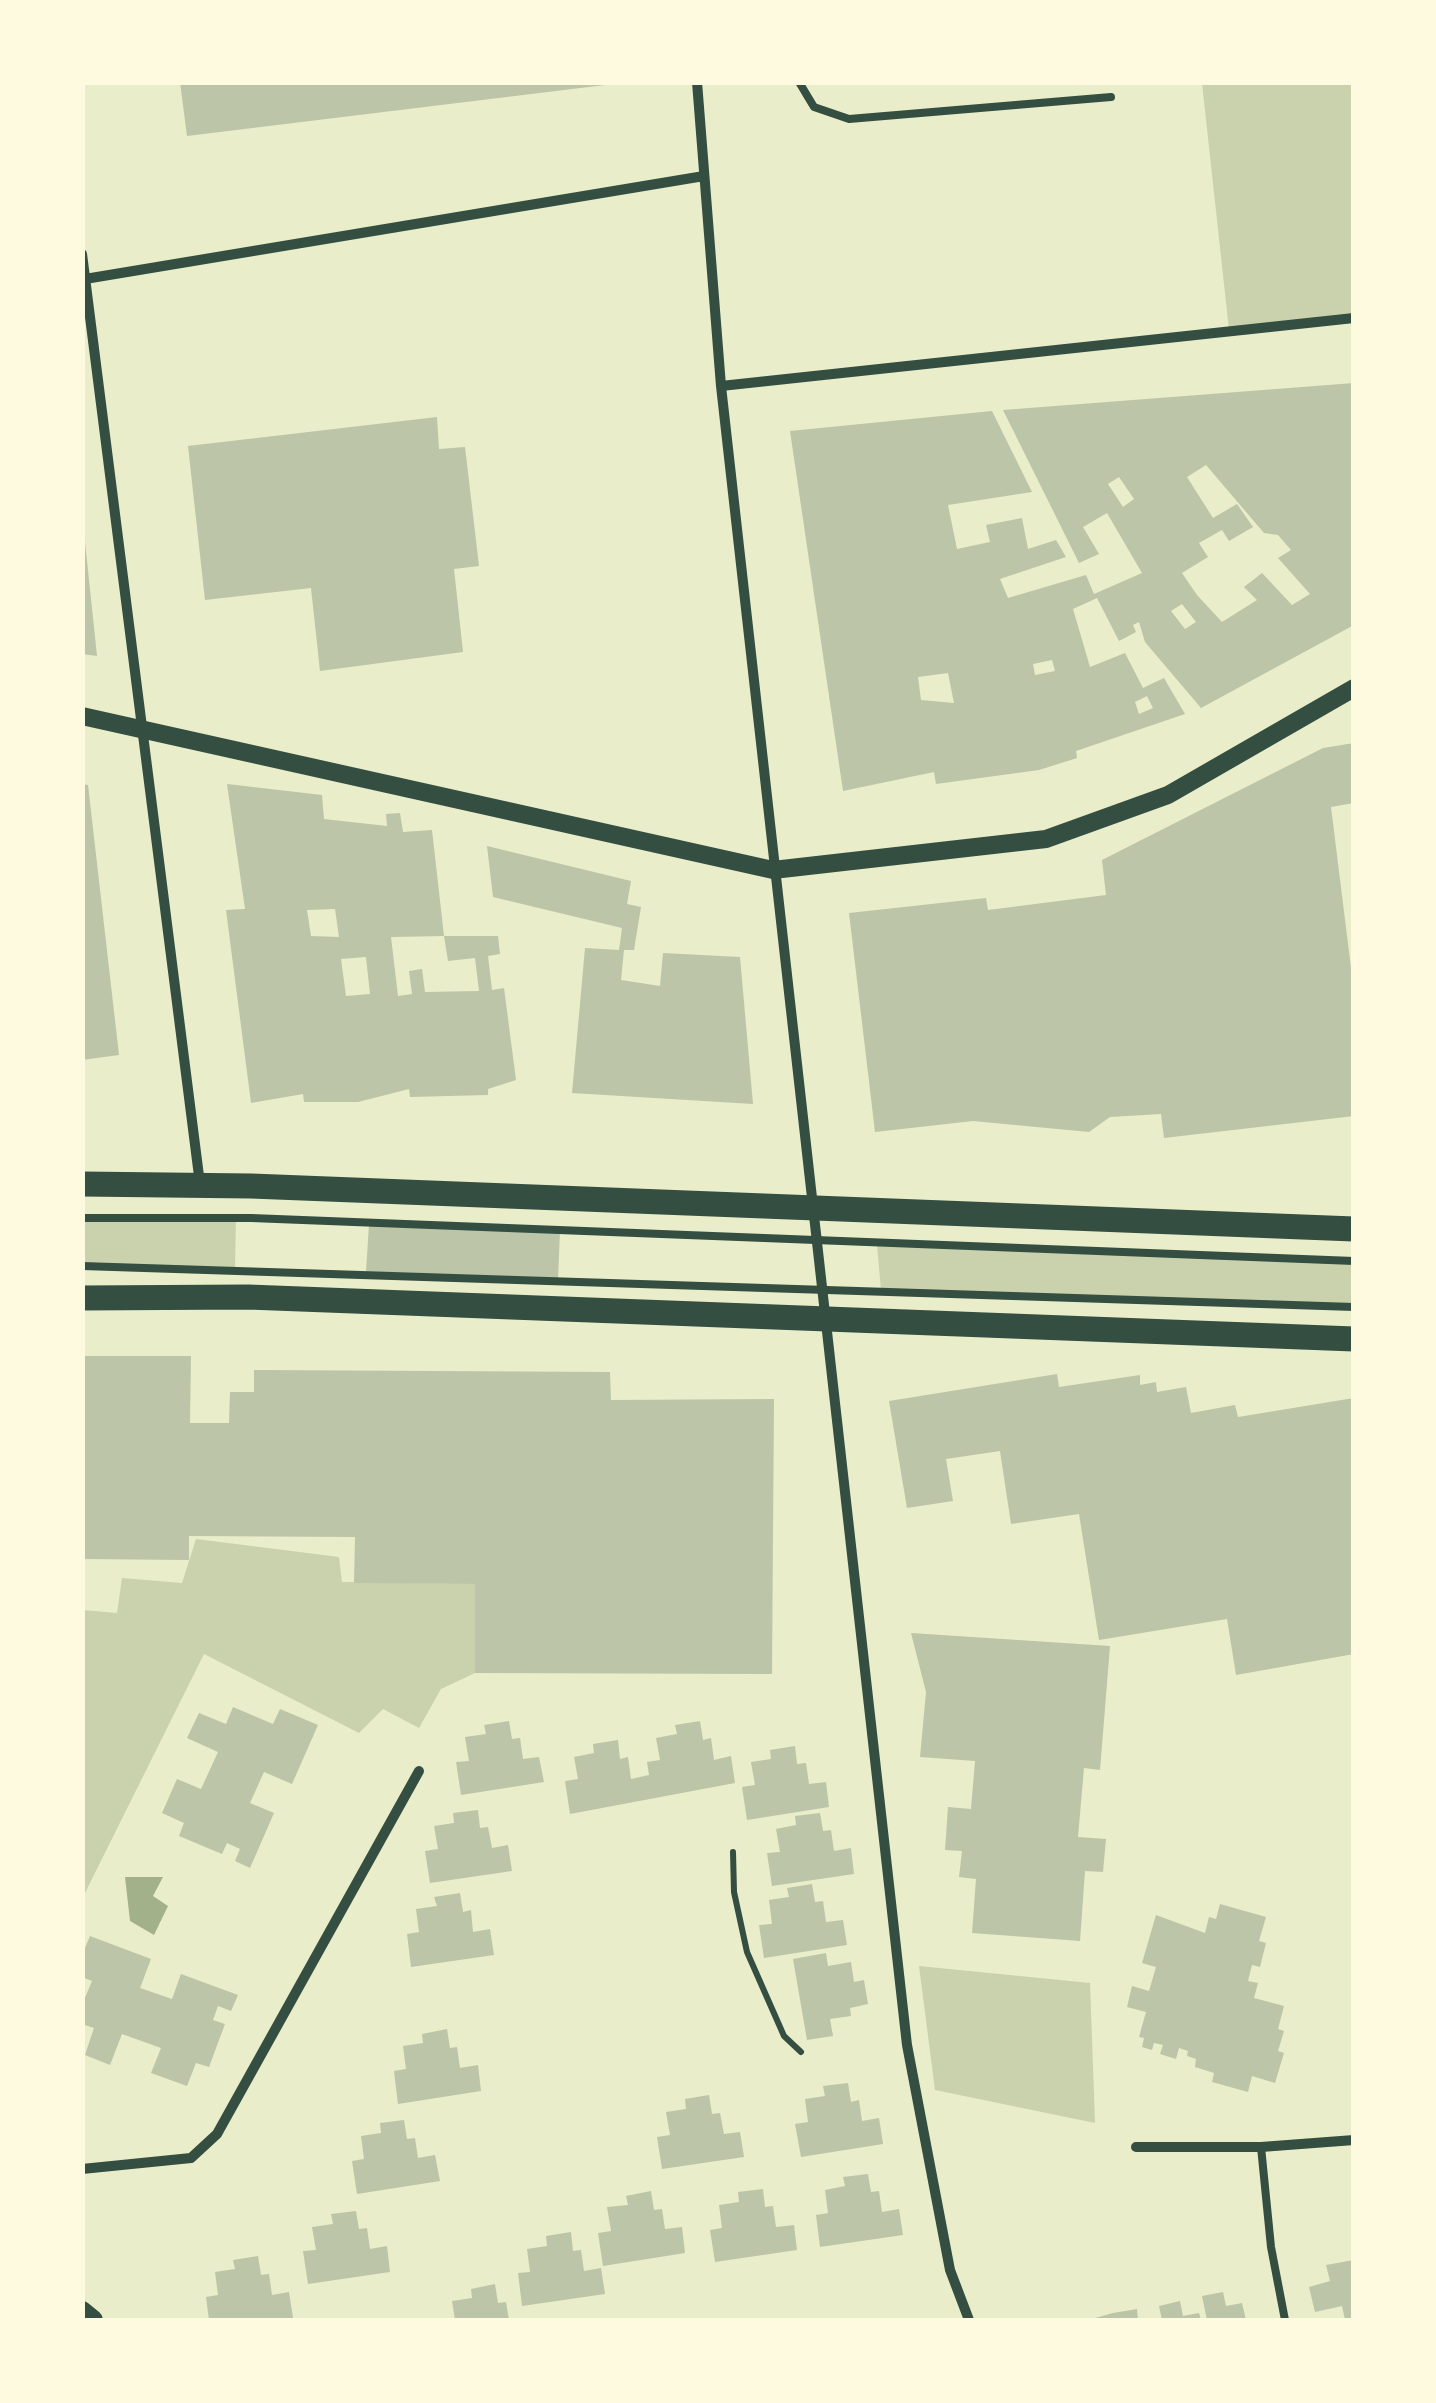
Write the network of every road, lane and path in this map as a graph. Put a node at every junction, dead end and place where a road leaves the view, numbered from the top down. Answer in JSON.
{"nodes":[{"id":1,"x":697,"y":82,"type":"edge"},
{"id":2,"x":800,"y":82,"type":"edge"},
{"id":3,"x":1111,"y":97,"type":"dead end"},
{"id":4,"x":704,"y":176,"type":"junction"},
{"id":5,"x":82,"y":254,"type":"edge"},
{"id":6,"x":85,"y":279,"type":"junction"},
{"id":7,"x":1354,"y":318,"type":"edge"},
{"id":8,"x":720,"y":386,"type":"junction"},
{"id":9,"x":1354,"y":688,"type":"edge"},
{"id":10,"x":82,"y":716,"type":"edge"},
{"id":11,"x":140,"y":728,"type":"junction"},
{"id":12,"x":774,"y":870,"type":"junction"},
{"id":13,"x":82,"y":1184,"type":"edge"},
{"id":14,"x":200,"y":1184,"type":"junction"},
{"id":15,"x":810,"y":1206,"type":"junction"},
{"id":16,"x":82,"y":1218,"type":"edge"},
{"id":17,"x":1354,"y":1229,"type":"edge"},
{"id":18,"x":814,"y":1242,"type":"junction"},
{"id":19,"x":1354,"y":1261,"type":"edge"},
{"id":20,"x":82,"y":1266,"type":"edge"},
{"id":21,"x":821,"y":1288,"type":"junction"},
{"id":22,"x":82,"y":1298,"type":"edge"},
{"id":23,"x":1354,"y":1306,"type":"edge"},
{"id":24,"x":826,"y":1321,"type":"junction"},
{"id":25,"x":1354,"y":1339,"type":"edge"},
{"id":26,"x":419,"y":1770,"type":"dead end"},
{"id":27,"x":733,"y":1852,"type":"dead end"},
{"id":28,"x":800,"y":2052,"type":"dead end"},
{"id":29,"x":1354,"y":2140,"type":"edge"},
{"id":30,"x":1136,"y":2147,"type":"dead end"},
{"id":31,"x":1262,"y":2148,"type":"junction"},
{"id":32,"x":82,"y":2169,"type":"edge"},
{"id":33,"x":82,"y":2312,"type":"edge"},
{"id":34,"x":93,"y":2320,"type":"edge"},
{"id":35,"x":969,"y":2320,"type":"edge"},
{"id":36,"x":1284,"y":2320,"type":"edge"}],
"edges":[{"from":1,"to":4,"type":"street"},
{"from":2,"to":3,"type":"lane"},
{"from":4,"to":6,"type":"street"},
{"from":4,"to":8,"type":"street"},
{"from":5,"to":6,"type":"street"},
{"from":6,"to":11,"type":"street"},
{"from":7,"to":8,"type":"street"},
{"from":8,"to":12,"type":"street"},
{"from":9,"to":12,"type":"street"},
{"from":10,"to":11,"type":"street"},
{"from":11,"to":12,"type":"street"},
{"from":11,"to":14,"type":"street"},
{"from":12,"to":15,"type":"street"},
{"from":13,"to":14,"type":"main road"},
{"from":14,"to":15,"type":"main road"},
{"from":15,"to":17,"type":"main road"},
{"from":15,"to":18,"type":"street"},
{"from":16,"to":18,"type":"lane"},
{"from":18,"to":19,"type":"lane"},
{"from":18,"to":21,"type":"street"},
{"from":20,"to":21,"type":"lane"},
{"from":21,"to":23,"type":"lane"},
{"from":21,"to":24,"type":"street"},
{"from":22,"to":24,"type":"main road"},
{"from":24,"to":25,"type":"main road"},
{"from":24,"to":35,"type":"street"},
{"from":26,"to":32,"type":"street"},
{"from":27,"to":28,"type":"path"},
{"from":29,"to":31,"type":"street"},
{"from":30,"to":31,"type":"street"},
{"from":31,"to":36,"type":"lane"},
{"from":33,"to":34,"type":"main road"}]}
